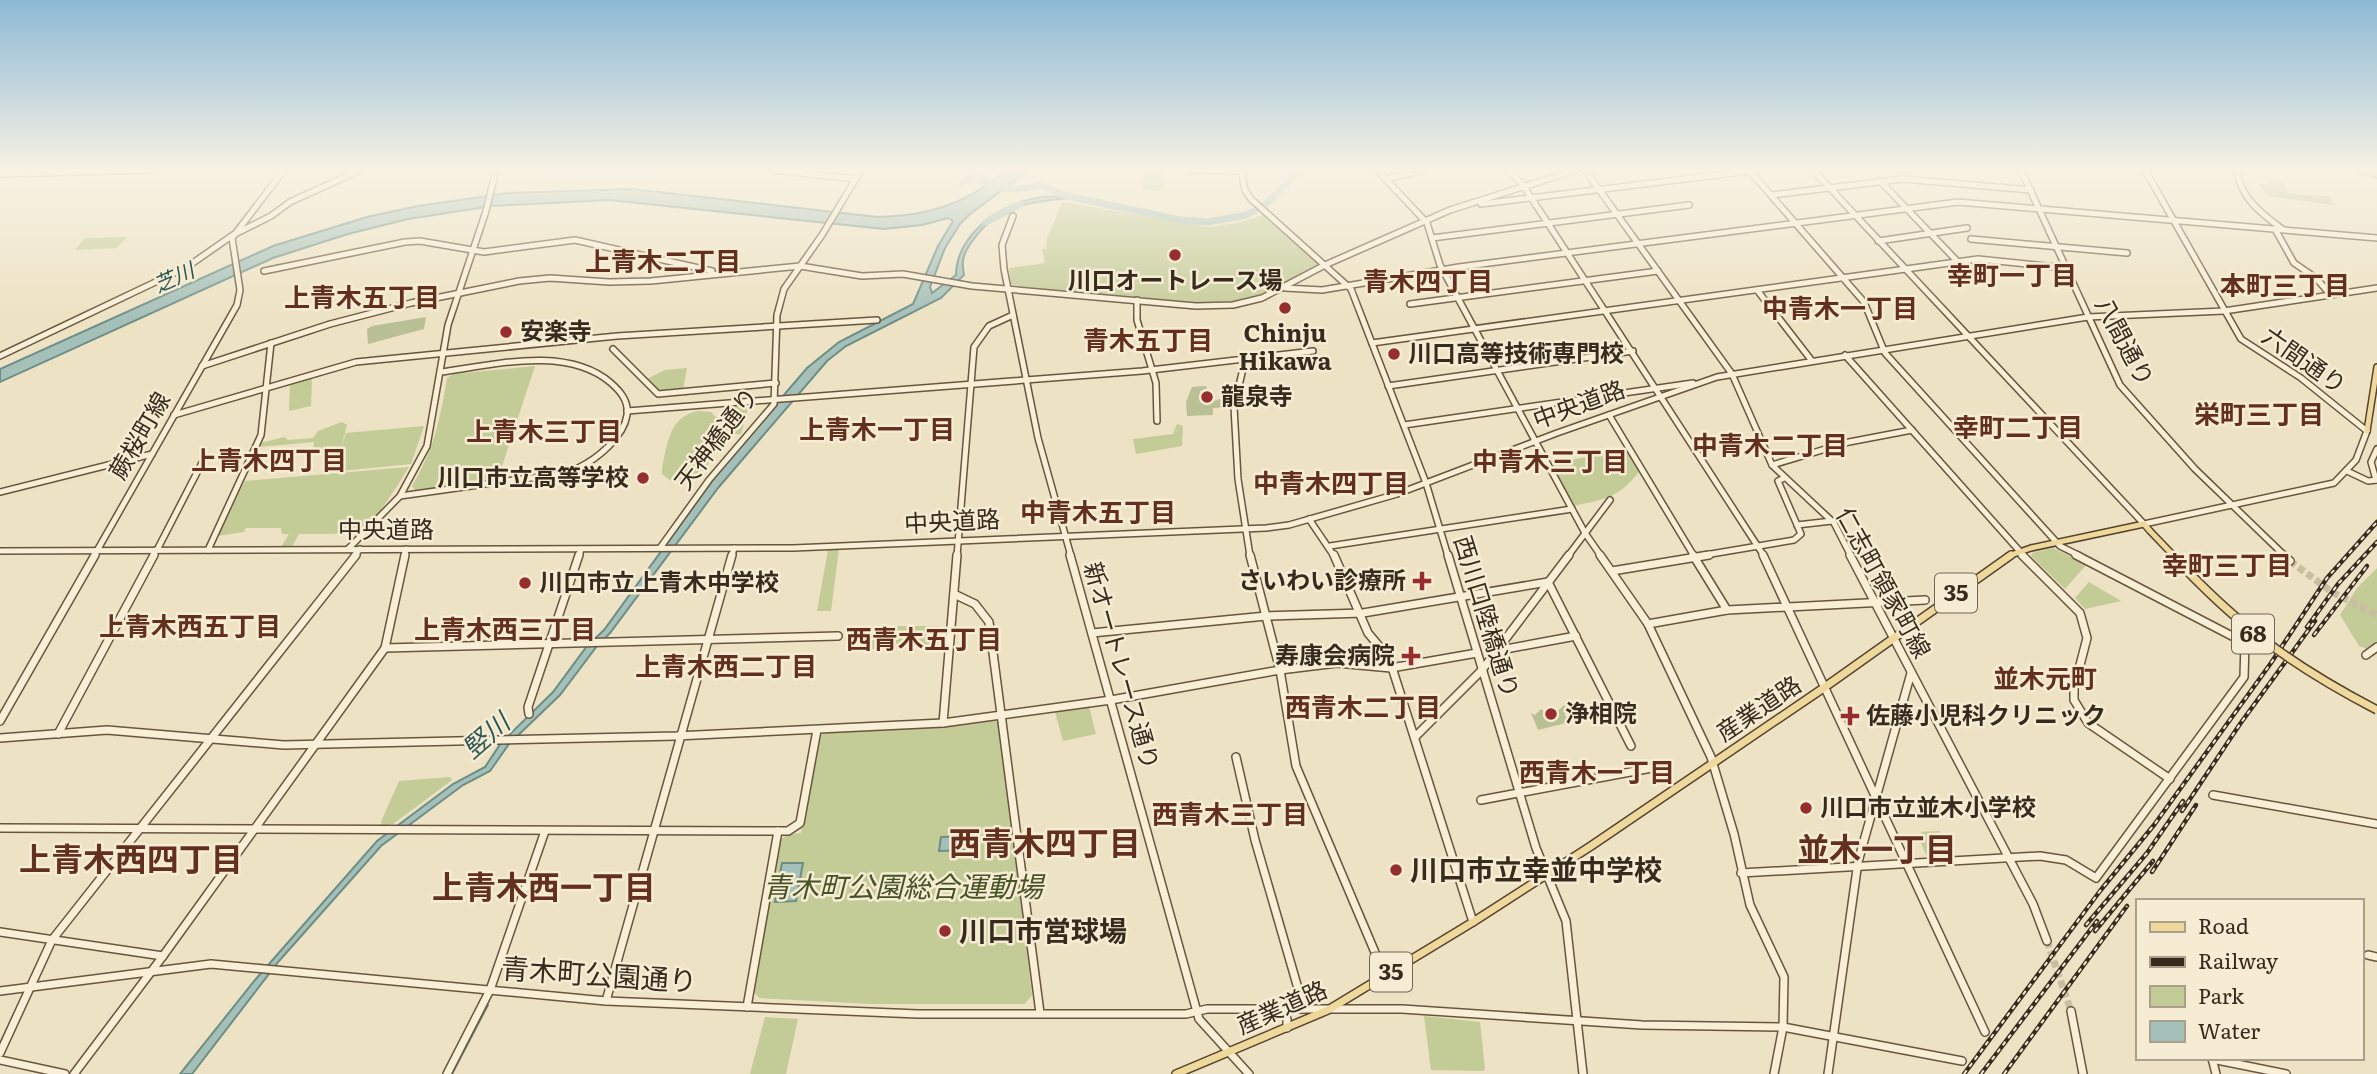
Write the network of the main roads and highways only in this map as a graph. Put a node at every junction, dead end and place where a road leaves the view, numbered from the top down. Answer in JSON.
{"nodes":[{"id":1,"x":2377,"y":367,"type":"edge"},
{"id":2,"x":2367,"y":430,"type":"road end"},
{"id":3,"x":2144,"y":524,"type":"joint"},
{"id":4,"x":2377,"y":710,"type":"edge"},
{"id":5,"x":1176,"y":1074,"type":"edge"}],
"edges":[{"from":1,"to":2,"type":"main road"},
{"from":3,"to":4,"type":"main road","number":"68","bridge":true},
{"from":3,"to":5,"type":"main road","name":"産業道路","number":"35"}]}
